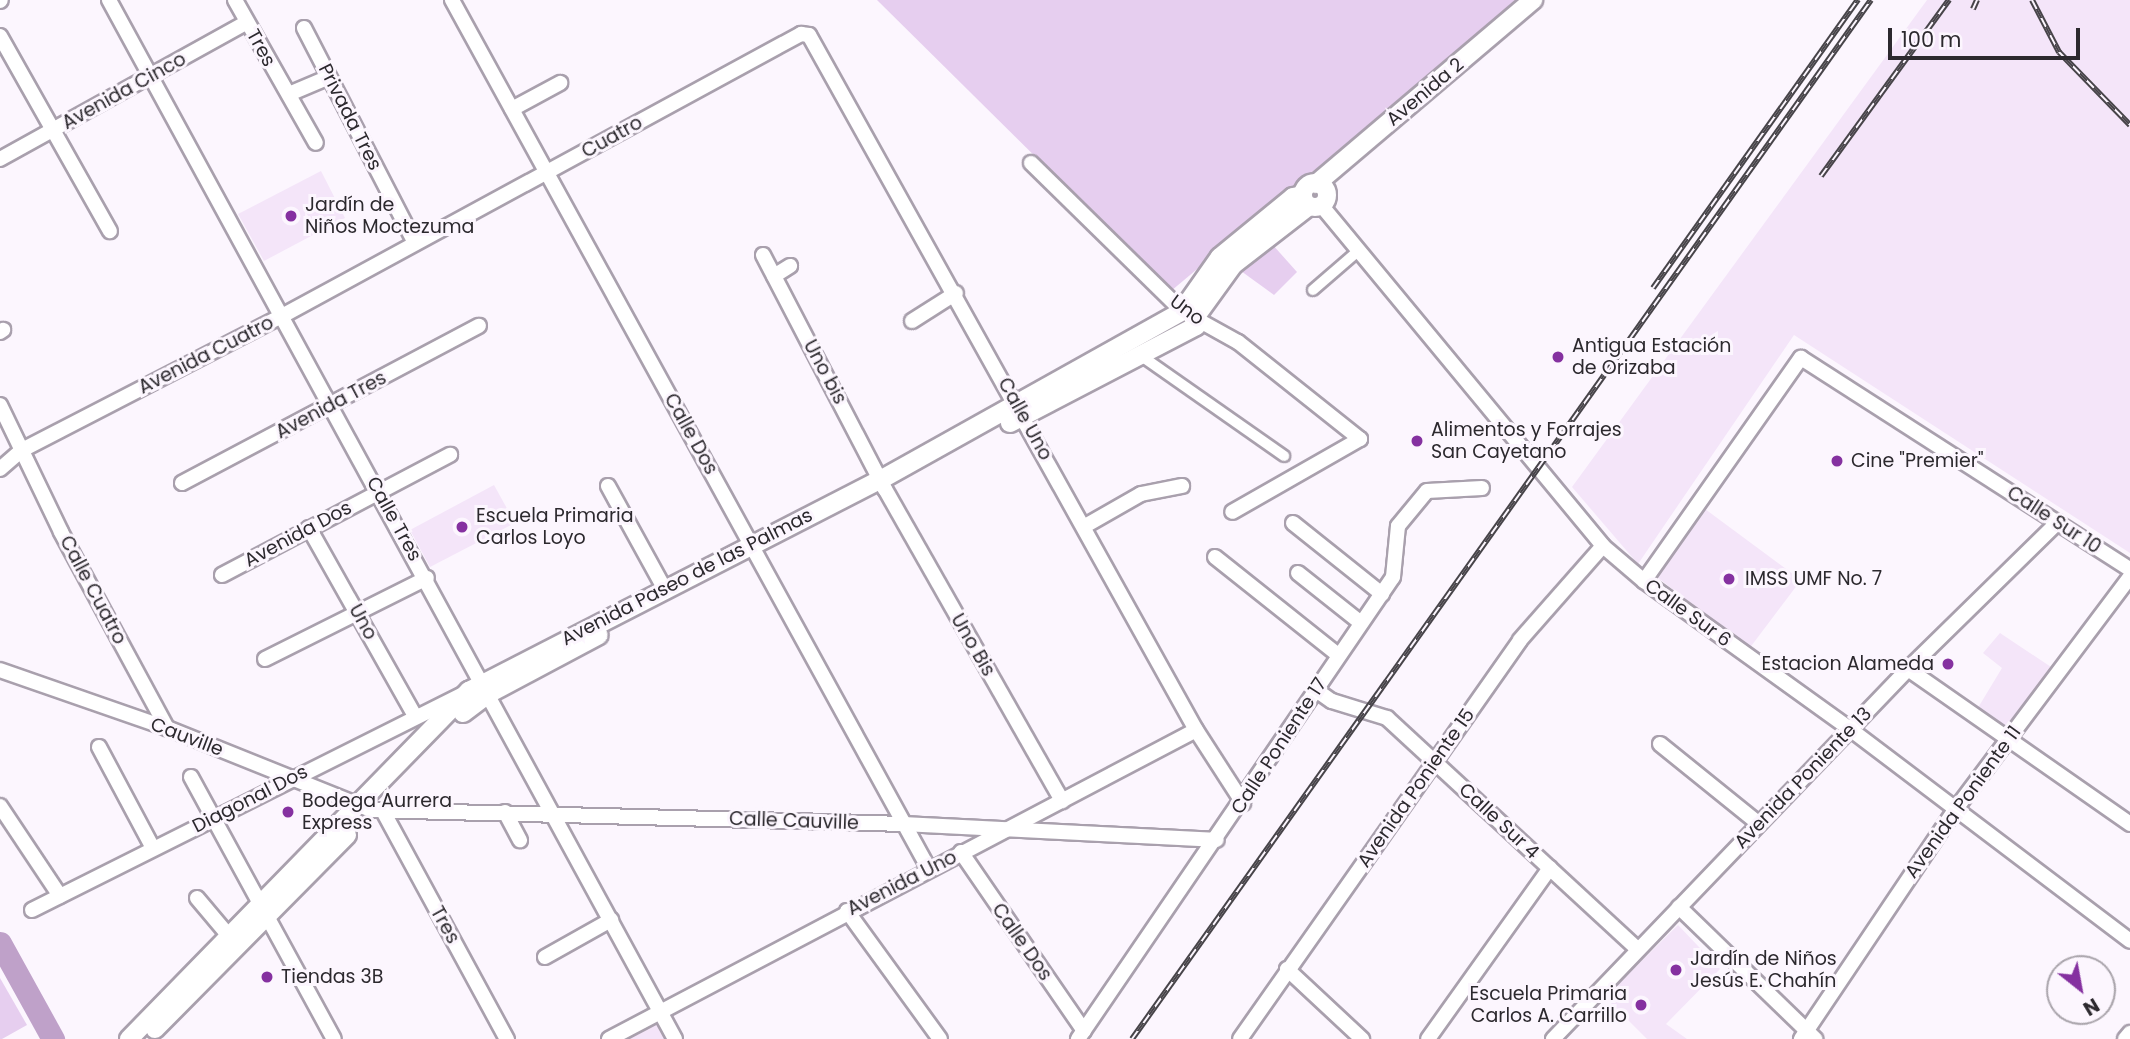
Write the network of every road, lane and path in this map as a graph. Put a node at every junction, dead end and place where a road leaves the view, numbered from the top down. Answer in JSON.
{"nodes":[{"id":1,"x":109,"y":0,"type":"edge"},
{"id":2,"x":235,"y":0,"type":"edge"},
{"id":3,"x":452,"y":0,"type":"edge"},
{"id":4,"x":1533,"y":0,"type":"edge"},
{"id":5,"x":247,"y":22,"type":"junction"},
{"id":6,"x":304,"y":28,"type":"dead end"},
{"id":7,"x":809,"y":35,"type":"joint"},
{"id":8,"x":0,"y":36,"type":"edge"},
{"id":9,"x":150,"y":76,"type":"junction"},
{"id":10,"x":329,"y":76,"type":"junction"},
{"id":11,"x":560,"y":83,"type":"dead end"},
{"id":12,"x":289,"y":94,"type":"junction"},
{"id":13,"x":512,"y":109,"type":"junction"},
{"id":14,"x":53,"y":131,"type":"junction"},
{"id":15,"x":316,"y":144,"type":"dead end"},
{"id":16,"x":0,"y":159,"type":"edge"},
{"id":17,"x":1031,"y":163,"type":"dead end"},
{"id":18,"x":546,"y":173,"type":"junction"},
{"id":19,"x":1312,"y":197,"type":"junction"},
{"id":20,"x":110,"y":231,"type":"dead end"},
{"id":21,"x":415,"y":243,"type":"junction"},
{"id":22,"x":1357,"y":252,"type":"junction"},
{"id":23,"x":763,"y":255,"type":"dead end"},
{"id":24,"x":790,"y":266,"type":"dead end"},
{"id":25,"x":774,"y":276,"type":"junction"},
{"id":26,"x":1313,"y":290,"type":"dead end"},
{"id":27,"x":956,"y":293,"type":"junction"},
{"id":28,"x":1188,"y":315,"type":"junction"},
{"id":29,"x":282,"y":316,"type":"junction"},
{"id":30,"x":912,"y":321,"type":"dead end"},
{"id":31,"x":480,"y":326,"type":"dead end"},
{"id":32,"x":1140,"y":355,"type":"junction"},
{"id":33,"x":0,"y":405,"type":"edge"},
{"id":34,"x":330,"y":405,"type":"junction"},
{"id":35,"x":1021,"y":411,"type":"junction"},
{"id":36,"x":22,"y":450,"type":"junction"},
{"id":37,"x":450,"y":455,"type":"dead end"},
{"id":38,"x":1284,"y":456,"type":"dead end"},
{"id":39,"x":2,"y":464,"type":"edge"},
{"id":40,"x":182,"y":482,"type":"dead end"},
{"id":41,"x":884,"y":484,"type":"junction"},
{"id":42,"x":608,"y":486,"type":"dead end"},
{"id":43,"x":1182,"y":486,"type":"dead end"},
{"id":44,"x":1482,"y":488,"type":"dead end"},
{"id":45,"x":379,"y":492,"type":"junction"},
{"id":46,"x":1232,"y":512,"type":"dead end"},
{"id":47,"x":2057,"y":522,"type":"junction"},
{"id":48,"x":1293,"y":523,"type":"dead end"},
{"id":49,"x":1085,"y":526,"type":"junction"},
{"id":50,"x":309,"y":528,"type":"junction"},
{"id":51,"x":1603,"y":546,"type":"junction"},
{"id":52,"x":755,"y":547,"type":"junction"},
{"id":53,"x":1215,"y":557,"type":"dead end"},
{"id":54,"x":2130,"y":569,"type":"edge"},
{"id":55,"x":1298,"y":573,"type":"dead end"},
{"id":56,"x":222,"y":575,"type":"dead end"},
{"id":57,"x":2130,"y":577,"type":"edge"},
{"id":58,"x":427,"y":579,"type":"junction"},
{"id":59,"x":1644,"y":581,"type":"junction"},
{"id":60,"x":664,"y":588,"type":"junction"},
{"id":61,"x":1381,"y":594,"type":"junction"},
{"id":62,"x":358,"y":614,"type":"junction"},
{"id":63,"x":1361,"y":623,"type":"junction"},
{"id":64,"x":1337,"y":654,"type":"junction"},
{"id":65,"x":265,"y":659,"type":"dead end"},
{"id":66,"x":1908,"y":669,"type":"junction"},
{"id":67,"x":0,"y":670,"type":"edge"},
{"id":68,"x":480,"y":689,"type":"junction"},
{"id":69,"x":1317,"y":690,"type":"junction"},
{"id":70,"x":415,"y":716,"type":"junction"},
{"id":71,"x":167,"y":728,"type":"junction"},
{"id":72,"x":1850,"y":729,"type":"junction"},
{"id":73,"x":1196,"y":730,"type":"junction"},
{"id":74,"x":2009,"y":737,"type":"junction"},
{"id":75,"x":1660,"y":744,"type":"dead end"},
{"id":76,"x":99,"y":747,"type":"dead end"},
{"id":77,"x":1434,"y":761,"type":"junction"},
{"id":78,"x":191,"y":777,"type":"dead end"},
{"id":79,"x":292,"y":777,"type":"junction"},
{"id":80,"x":1062,"y":801,"type":"junction"},
{"id":81,"x":1243,"y":803,"type":"junction"},
{"id":82,"x":0,"y":806,"type":"edge"},
{"id":83,"x":371,"y":809,"type":"junction"},
{"id":84,"x":1955,"y":810,"type":"junction"},
{"id":85,"x":505,"y":812,"type":"junction"},
{"id":86,"x":553,"y":814,"type":"junction"},
{"id":87,"x":213,"y":817,"type":"junction"},
{"id":88,"x":905,"y":824,"type":"junction"},
{"id":89,"x":1759,"y":824,"type":"junction"},
{"id":90,"x":2130,"y":824,"type":"edge"},
{"id":91,"x":1009,"y":828,"type":"junction"},
{"id":92,"x":520,"y":839,"type":"dead end"},
{"id":93,"x":1217,"y":841,"type":"junction"},
{"id":94,"x":153,"y":848,"type":"junction"},
{"id":95,"x":961,"y":852,"type":"junction"},
{"id":96,"x":1550,"y":868,"type":"junction"},
{"id":97,"x":929,"y":869,"type":"junction"},
{"id":98,"x":60,"y":896,"type":"junction"},
{"id":99,"x":197,"y":898,"type":"dead end"},
{"id":100,"x":1679,"y":907,"type":"junction"},
{"id":101,"x":32,"y":910,"type":"dead end"},
{"id":102,"x":847,"y":911,"type":"junction"},
{"id":103,"x":262,"y":912,"type":"junction"},
{"id":104,"x":611,"y":919,"type":"junction"},
{"id":105,"x":229,"y":936,"type":"junction"},
{"id":106,"x":2130,"y":942,"type":"edge"},
{"id":107,"x":1636,"y":948,"type":"junction"},
{"id":108,"x":545,"y":957,"type":"dead end"},
{"id":109,"x":1287,"y":968,"type":"junction"},
{"id":110,"x":661,"y":1013,"type":"junction"},
{"id":111,"x":2130,"y":1033,"type":"edge"},
{"id":112,"x":1081,"y":1035,"type":"edge"},
{"id":113,"x":1807,"y":1037,"type":"edge"},
{"id":114,"x":129,"y":1039,"type":"edge"},
{"id":115,"x":146,"y":1039,"type":"edge"},
{"id":116,"x":334,"y":1039,"type":"edge"},
{"id":117,"x":508,"y":1039,"type":"edge"},
{"id":118,"x":609,"y":1039,"type":"edge"},
{"id":119,"x":675,"y":1039,"type":"edge"},
{"id":120,"x":940,"y":1039,"type":"edge"},
{"id":121,"x":1240,"y":1039,"type":"edge"},
{"id":122,"x":1362,"y":1039,"type":"edge"},
{"id":123,"x":1428,"y":1039,"type":"edge"},
{"id":124,"x":1553,"y":1039,"type":"edge"},
{"id":125,"x":2125,"y":1039,"type":"edge"}],
"edges":[{"from":1,"to":9,"type":"street","name":"Calle Tres"},
{"from":2,"to":5,"type":"street","name":"Tres"},
{"from":3,"to":13,"type":"street","name":"Calle Dos"},
{"from":4,"to":19,"type":"street","name":"Avenida 2"},
{"from":5,"to":9,"type":"street","name":"Avenida Cinco"},
{"from":5,"to":12,"type":"street","name":"Tres"},
{"from":6,"to":10,"type":"street","name":"Privada Tres"},
{"from":7,"to":18,"type":"street","name":"Cuatro"},
{"from":7,"to":27,"type":"street","name":"Calle Uno"},
{"from":8,"to":14,"type":"street"},
{"from":9,"to":14,"type":"street","name":"Avenida Cinco"},
{"from":9,"to":29,"type":"street","name":"Calle Tres"},
{"from":10,"to":12,"type":"street"},
{"from":10,"to":21,"type":"street","name":"Privada Tres"},
{"from":11,"to":13,"type":"street"},
{"from":12,"to":15,"type":"street","name":"Tres"},
{"from":13,"to":18,"type":"street","name":"Calle Dos"},
{"from":14,"to":16,"type":"street","name":"Avenida Cinco"},
{"from":14,"to":20,"type":"street"},
{"from":17,"to":28,"type":"street","name":"Uno"},
{"from":18,"to":21,"type":"street","name":"Cuatro"},
{"from":18,"to":52,"type":"street","name":"Calle Dos"},
{"from":19,"to":22,"type":"street","name":"Calle Sur 6"},
{"from":19,"to":28,"type":"street","name":"Avenida Paseo de las Palmas"},
{"from":21,"to":29,"type":"street","name":"Avenida Cuatro"},
{"from":22,"to":26,"type":"street"},
{"from":22,"to":51,"type":"street","name":"Calle Sur 6"},
{"from":23,"to":25,"type":"street","name":"Uno bis"},
{"from":24,"to":25,"type":"street"},
{"from":25,"to":41,"type":"street","name":"Uno bis"},
{"from":27,"to":30,"type":"street"},
{"from":27,"to":35,"type":"street","name":"Calle Uno"},
{"from":28,"to":32,"type":"street","name":"Avenida Paseo de las Palmas"},
{"from":28,"to":35,"type":"street","name":"Avenida Paseo de las Palmas"},
{"from":28,"to":46,"type":"street","name":"Uno"},
{"from":29,"to":34,"type":"street","name":"Calle Tres"},
{"from":29,"to":36,"type":"street","name":"Avenida Cuatro"},
{"from":31,"to":34,"type":"street","name":"Avenida Tres"},
{"from":32,"to":35,"type":"street","name":"Avenida Paseo de las Palmas"},
{"from":32,"to":38,"type":"street"},
{"from":33,"to":36,"type":"street"},
{"from":34,"to":40,"type":"street","name":"Avenida Tres"},
{"from":34,"to":45,"type":"street","name":"Calle Tres"},
{"from":35,"to":41,"type":"street","name":"Avenida Paseo de las Palmas"},
{"from":35,"to":49,"type":"street","name":"Calle Uno"},
{"from":36,"to":39,"type":"street","name":"Avenida Cuatro"},
{"from":36,"to":71,"type":"street","name":"Calle Cuatro"},
{"from":37,"to":45,"type":"street","name":"Avenida Dos"},
{"from":41,"to":52,"type":"street","name":"Avenida Paseo de las Palmas"},
{"from":41,"to":80,"type":"street","name":"Uno Bis"},
{"from":42,"to":60,"type":"street"},
{"from":43,"to":49,"type":"street"},
{"from":44,"to":61,"type":"street","name":"Calle Poniente 17"},
{"from":45,"to":50,"type":"street","name":"Avenida Dos"},
{"from":45,"to":58,"type":"street","name":"Calle Tres"},
{"from":47,"to":54,"type":"street","name":"Calle Sur 10"},
{"from":47,"to":59,"type":"street","name":"Calle Sur 10"},
{"from":47,"to":66,"type":"street","name":"Avenida Poniente 13"},
{"from":48,"to":61,"type":"street"},
{"from":49,"to":73,"type":"street","name":"Calle Uno"},
{"from":50,"to":56,"type":"street","name":"Avenida Dos"},
{"from":50,"to":62,"type":"street","name":"Uno"},
{"from":51,"to":59,"type":"street","name":"Calle Sur 6"},
{"from":51,"to":77,"type":"street","name":"Avenida Poniente 15"},
{"from":52,"to":60,"type":"street","name":"Avenida Paseo de las Palmas"},
{"from":52,"to":68,"type":"street","name":"Avenida Paseo de las Palmas"},
{"from":52,"to":88,"type":"street","name":"Calle Dos"},
{"from":53,"to":64,"type":"street"},
{"from":55,"to":63,"type":"street"},
{"from":57,"to":74,"type":"street","name":"Avenida Poniente 11"},
{"from":58,"to":62,"type":"street"},
{"from":58,"to":68,"type":"street","name":"Calle Tres"},
{"from":59,"to":72,"type":"street","name":"Calle Sur 6"},
{"from":60,"to":68,"type":"street","name":"Avenida Paseo de las Palmas"},
{"from":61,"to":63,"type":"street","name":"Calle Poniente 17"},
{"from":62,"to":65,"type":"street"},
{"from":62,"to":70,"type":"street","name":"Uno"},
{"from":63,"to":64,"type":"street","name":"Calle Poniente 17"},
{"from":64,"to":69,"type":"street","name":"Calle Poniente 17"},
{"from":66,"to":72,"type":"street","name":"Avenida Poniente 13"},
{"from":66,"to":74,"type":"street"},
{"from":67,"to":71,"type":"street","name":"Cauville"},
{"from":68,"to":70,"type":"street","name":"Diagonal Dos"},
{"from":68,"to":83,"type":"street","name":"Avenida Paseo de las Palmas"},
{"from":68,"to":86,"type":"street","name":"Calle Tres"},
{"from":69,"to":77,"type":"street","name":"Calle Sur 4"},
{"from":69,"to":81,"type":"street","name":"Calle Poniente 17"},
{"from":70,"to":79,"type":"street","name":"Diagonal Dos"},
{"from":71,"to":79,"type":"street","name":"Cauville"},
{"from":72,"to":84,"type":"street","name":"Calle Sur 6"},
{"from":72,"to":89,"type":"street","name":"Avenida Poniente 13"},
{"from":73,"to":80,"type":"street","name":"Avenida Uno"},
{"from":73,"to":81,"type":"street","name":"Calle Uno"},
{"from":74,"to":84,"type":"street","name":"Avenida Poniente 11"},
{"from":74,"to":90,"type":"street"},
{"from":75,"to":89,"type":"street"},
{"from":76,"to":94,"type":"street"},
{"from":77,"to":96,"type":"street","name":"Calle Sur 4"},
{"from":77,"to":109,"type":"street","name":"Avenida Poniente 15"},
{"from":78,"to":87,"type":"street"},
{"from":79,"to":83,"type":"street","name":"Cauville"},
{"from":79,"to":87,"type":"street","name":"Diagonal Dos"},
{"from":80,"to":91,"type":"street","name":"Avenida Uno"},
{"from":81,"to":93,"type":"street","name":"Calle Poniente 17"},
{"from":82,"to":98,"type":"street"},
{"from":83,"to":85,"type":"street","name":"Calle Cauville"},
{"from":83,"to":103,"type":"street","name":"Avenida Paseo de las Palmas"},
{"from":83,"to":117,"type":"street","name":"Tres"},
{"from":84,"to":106,"type":"street","name":"Calle Sur 6"},
{"from":84,"to":113,"type":"street","name":"Avenida Poniente 11"},
{"from":85,"to":86,"type":"street","name":"Calle Cauville"},
{"from":85,"to":92,"type":"street"},
{"from":86,"to":88,"type":"street","name":"Calle Cauville"},
{"from":86,"to":104,"type":"street","name":"Calle Tres"},
{"from":87,"to":94,"type":"street","name":"Diagonal Dos"},
{"from":87,"to":103,"type":"street"},
{"from":88,"to":91,"type":"street","name":"Calle Cauville"},
{"from":88,"to":97,"type":"street","name":"Calle Dos"},
{"from":89,"to":100,"type":"street","name":"Avenida Poniente 13"},
{"from":91,"to":93,"type":"street","name":"Calle Cauville"},
{"from":91,"to":95,"type":"street","name":"Avenida Uno"},
{"from":93,"to":112,"type":"street","name":"Calle Poniente 17"},
{"from":94,"to":98,"type":"street","name":"Diagonal Dos"},
{"from":95,"to":97,"type":"street","name":"Avenida Uno"},
{"from":95,"to":112,"type":"street","name":"Calle Dos"},
{"from":96,"to":107,"type":"street","name":"Calle Sur 4"},
{"from":96,"to":123,"type":"street"},
{"from":97,"to":102,"type":"street","name":"Avenida Uno"},
{"from":98,"to":101,"type":"street","name":"Diagonal Dos"},
{"from":99,"to":105,"type":"street"},
{"from":100,"to":107,"type":"street","name":"Avenida Poniente 13"},
{"from":100,"to":113,"type":"street"},
{"from":102,"to":110,"type":"street","name":"Avenida Uno"},
{"from":102,"to":120,"type":"street"},
{"from":103,"to":105,"type":"street","name":"Avenida Paseo de las Palmas"},
{"from":103,"to":115,"type":"street","name":"Avenida Paseo de las Palmas"},
{"from":103,"to":116,"type":"street"},
{"from":104,"to":108,"type":"street"},
{"from":104,"to":110,"type":"street","name":"Calle Tres"},
{"from":105,"to":114,"type":"street","name":"Avenida Paseo de las Palmas"},
{"from":107,"to":124,"type":"street","name":"Avenida Poniente 13"},
{"from":109,"to":121,"type":"street","name":"Avenida Poniente 15"},
{"from":109,"to":122,"type":"street"},
{"from":110,"to":118,"type":"street","name":"Avenida Uno"},
{"from":110,"to":119,"type":"street","name":"Calle Tres"},
{"from":111,"to":125,"type":"street"}]}
